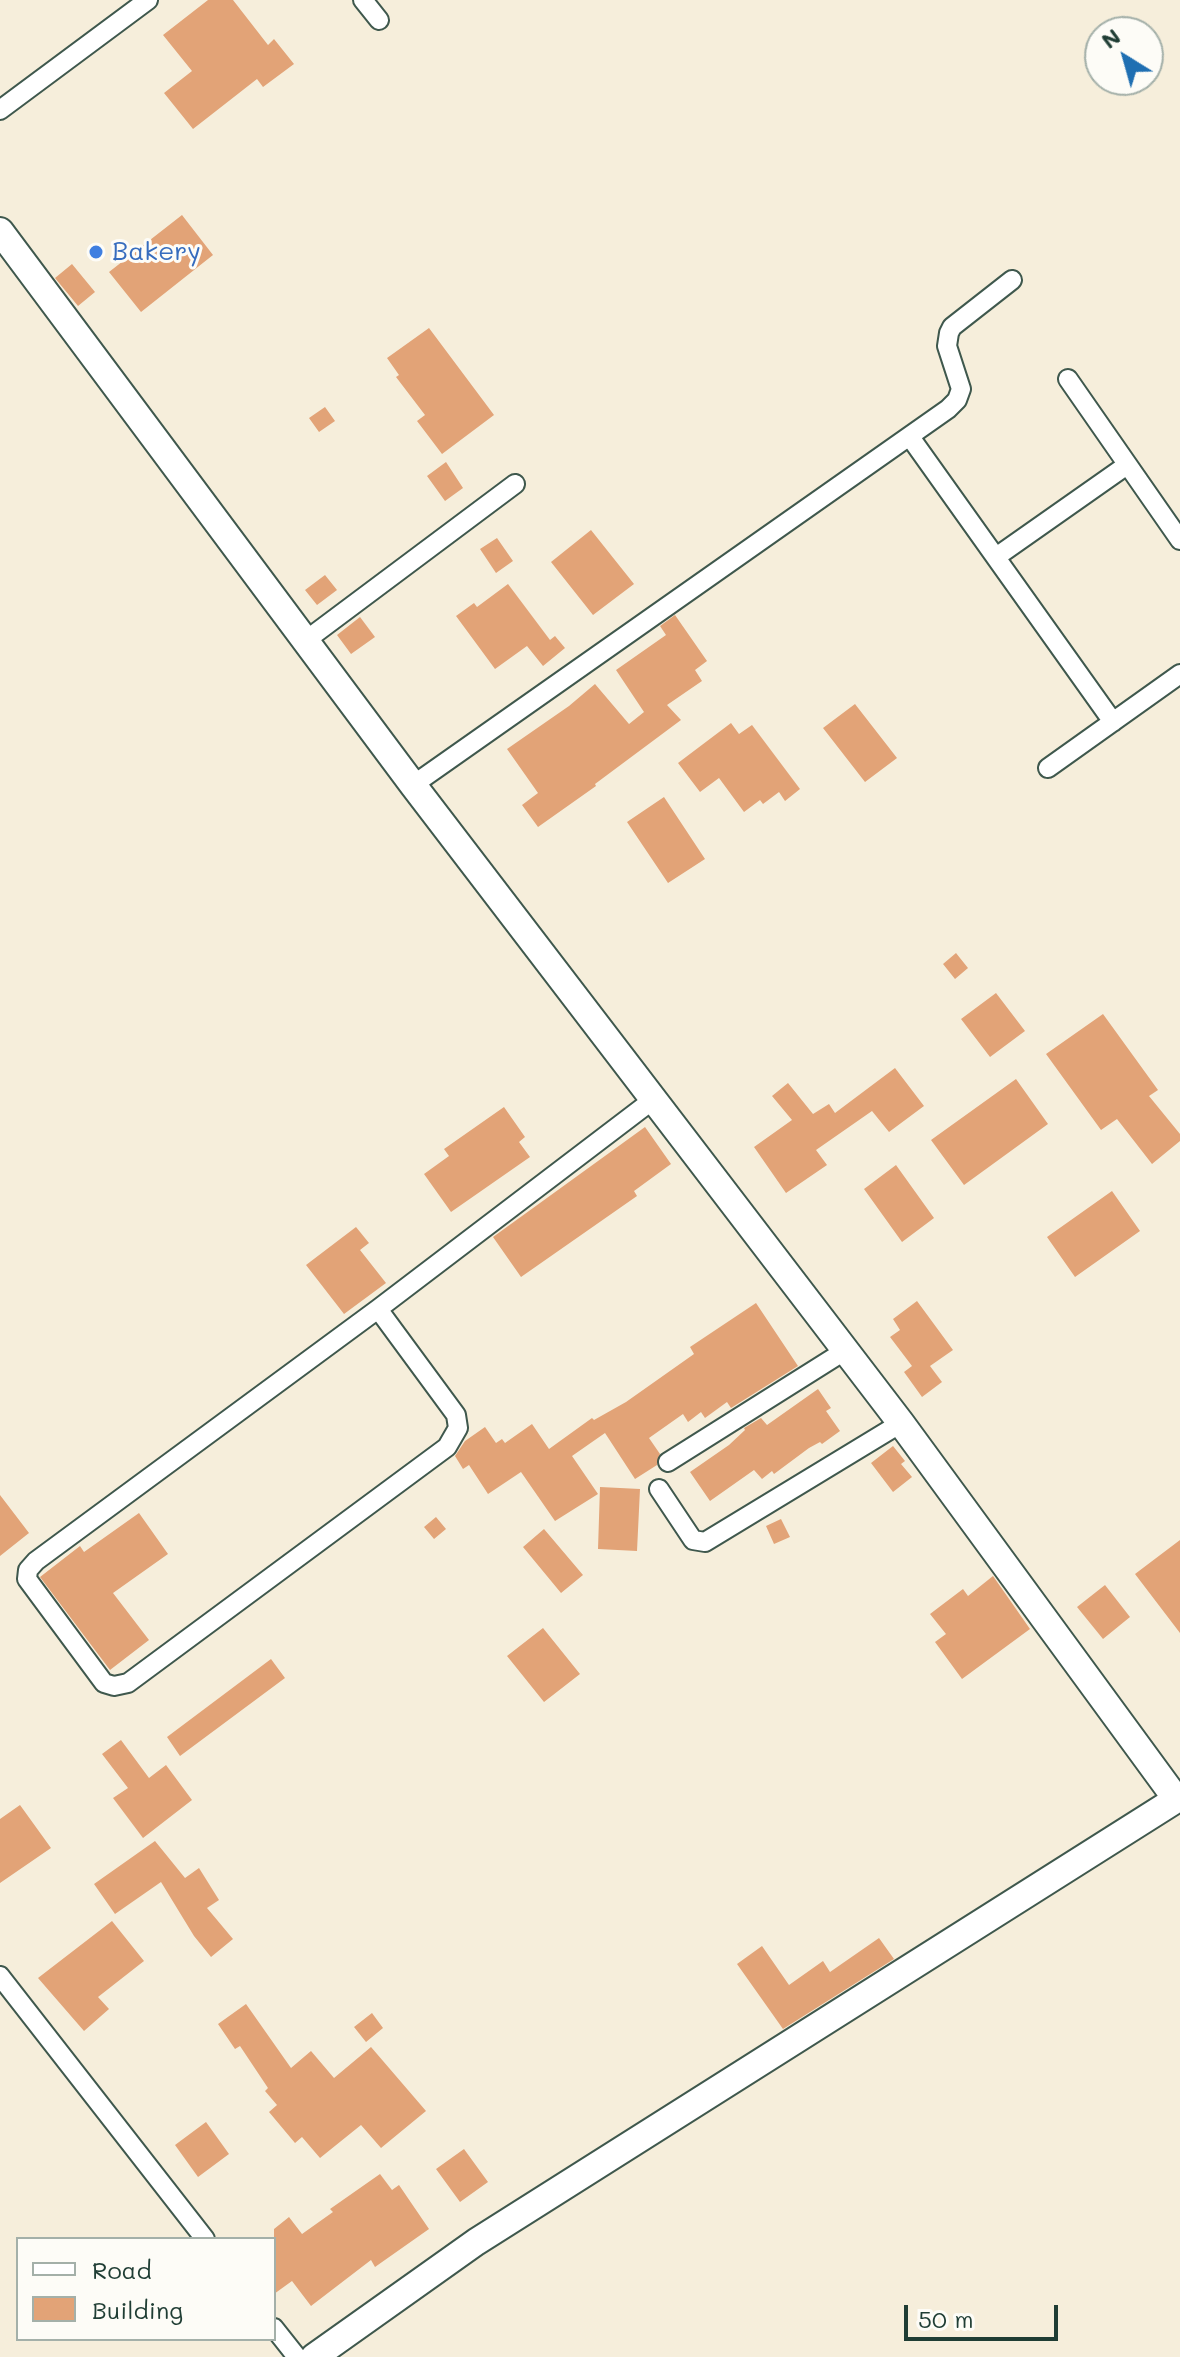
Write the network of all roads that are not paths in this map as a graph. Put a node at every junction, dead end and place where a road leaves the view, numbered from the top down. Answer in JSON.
{"nodes":[{"id":1,"x":148,"y":0,"type":"edge"},
{"id":2,"x":363,"y":0,"type":"edge"},
{"id":3,"x":379,"y":20,"type":"dead end"},
{"id":4,"x":0,"y":110,"type":"edge"},
{"id":5,"x":0,"y":231,"type":"edge"},
{"id":6,"x":1012,"y":280,"type":"dead end"},
{"id":7,"x":1068,"y":379,"type":"dead end"},
{"id":8,"x":910,"y":437,"type":"junction"},
{"id":9,"x":1127,"y":465,"type":"junction"},
{"id":10,"x":515,"y":484,"type":"dead end"},
{"id":11,"x":1180,"y":540,"type":"edge"},
{"id":12,"x":996,"y":557,"type":"junction"},
{"id":13,"x":305,"y":641,"type":"junction"},
{"id":14,"x":1180,"y":674,"type":"edge"},
{"id":15,"x":1113,"y":722,"type":"junction"},
{"id":16,"x":1048,"y":768,"type":"dead end"},
{"id":17,"x":413,"y":785,"type":"junction"},
{"id":18,"x":654,"y":1099,"type":"junction"},
{"id":19,"x":378,"y":1309,"type":"junction"},
{"id":20,"x":846,"y":1350,"type":"junction"},
{"id":21,"x":901,"y":1423,"type":"junction"},
{"id":22,"x":668,"y":1462,"type":"dead end"},
{"id":23,"x":659,"y":1489,"type":"dead end"},
{"id":24,"x":1178,"y":1798,"type":"edge"},
{"id":25,"x":0,"y":1976,"type":"edge"},
{"id":26,"x":203,"y":2237,"type":"edge"},
{"id":27,"x":276,"y":2331,"type":"edge"},
{"id":28,"x":297,"y":2357,"type":"edge"},
{"id":29,"x":314,"y":2357,"type":"edge"}],
"edges":[{"from":1,"to":4,"type":"street"},
{"from":2,"to":3,"type":"street"},
{"from":5,"to":13,"type":"street"},
{"from":6,"to":8,"type":"street"},
{"from":7,"to":9,"type":"street"},
{"from":8,"to":12,"type":"street"},
{"from":8,"to":17,"type":"street"},
{"from":9,"to":11,"type":"street"},
{"from":9,"to":12,"type":"street"},
{"from":10,"to":13,"type":"street"},
{"from":12,"to":15,"type":"street"},
{"from":13,"to":17,"type":"street"},
{"from":14,"to":15,"type":"street"},
{"from":15,"to":16,"type":"street"},
{"from":17,"to":18,"type":"street"},
{"from":18,"to":19,"type":"street"},
{"from":18,"to":20,"type":"street"},
{"from":19,"to":19,"type":"street"},
{"from":20,"to":21,"type":"street"},
{"from":20,"to":22,"type":"street"},
{"from":21,"to":23,"type":"street"},
{"from":21,"to":24,"type":"street"},
{"from":24,"to":29,"type":"street"},
{"from":25,"to":26,"type":"street"},
{"from":27,"to":28,"type":"street"}]}
